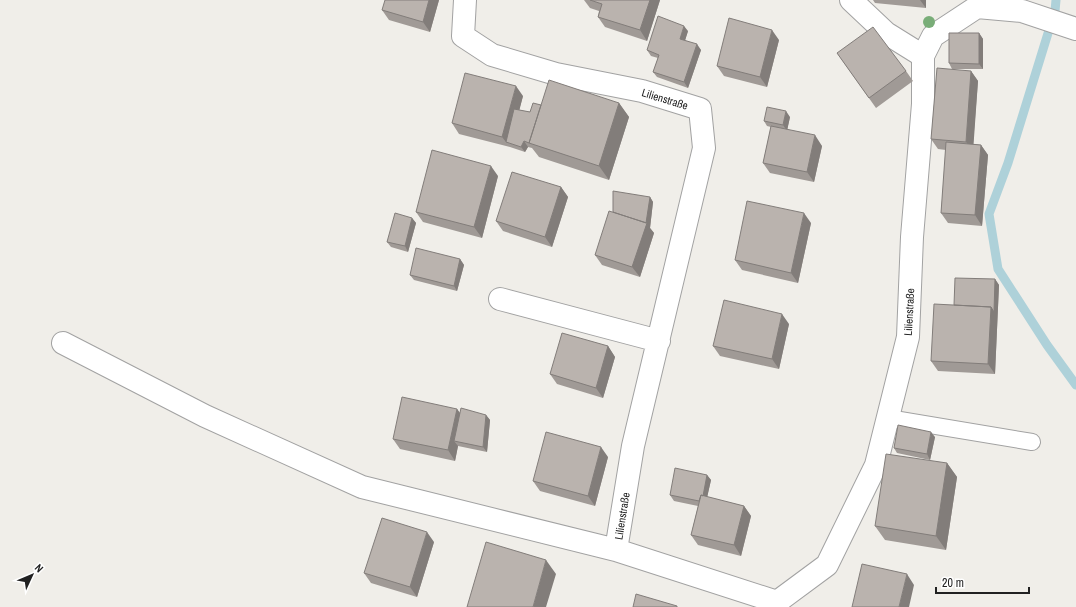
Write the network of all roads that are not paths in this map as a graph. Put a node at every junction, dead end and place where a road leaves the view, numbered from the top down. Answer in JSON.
{"nodes":[{"id":1,"x":465,"y":0,"type":"edge"},
{"id":2,"x":851,"y":0,"type":"edge"},
{"id":3,"x":1076,"y":29,"type":"edge"},
{"id":4,"x":923,"y":56,"type":"junction"},
{"id":5,"x":500,"y":299,"type":"dead end"},
{"id":6,"x":659,"y":341,"type":"junction"},
{"id":7,"x":63,"y":343,"type":"dead end"},
{"id":8,"x":888,"y":418,"type":"junction"},
{"id":9,"x":1032,"y":442,"type":"dead end"},
{"id":10,"x":616,"y":550,"type":"junction"},
{"id":11,"x":777,"y":604,"type":"edge"}],
"edges":[{"from":1,"to":6,"type":"street","name":"Lilienstraße"},
{"from":2,"to":4,"type":"street"},
{"from":3,"to":4,"type":"street"},
{"from":4,"to":8,"type":"street","name":"Lilienstraße"},
{"from":5,"to":6,"type":"street"},
{"from":6,"to":10,"type":"street","name":"Lilienstraße"},
{"from":7,"to":10,"type":"street"},
{"from":8,"to":9,"type":"lane"},
{"from":8,"to":11,"type":"street","name":"Lilienstraße"},
{"from":10,"to":11,"type":"street","name":"Lilienstraße"}]}
